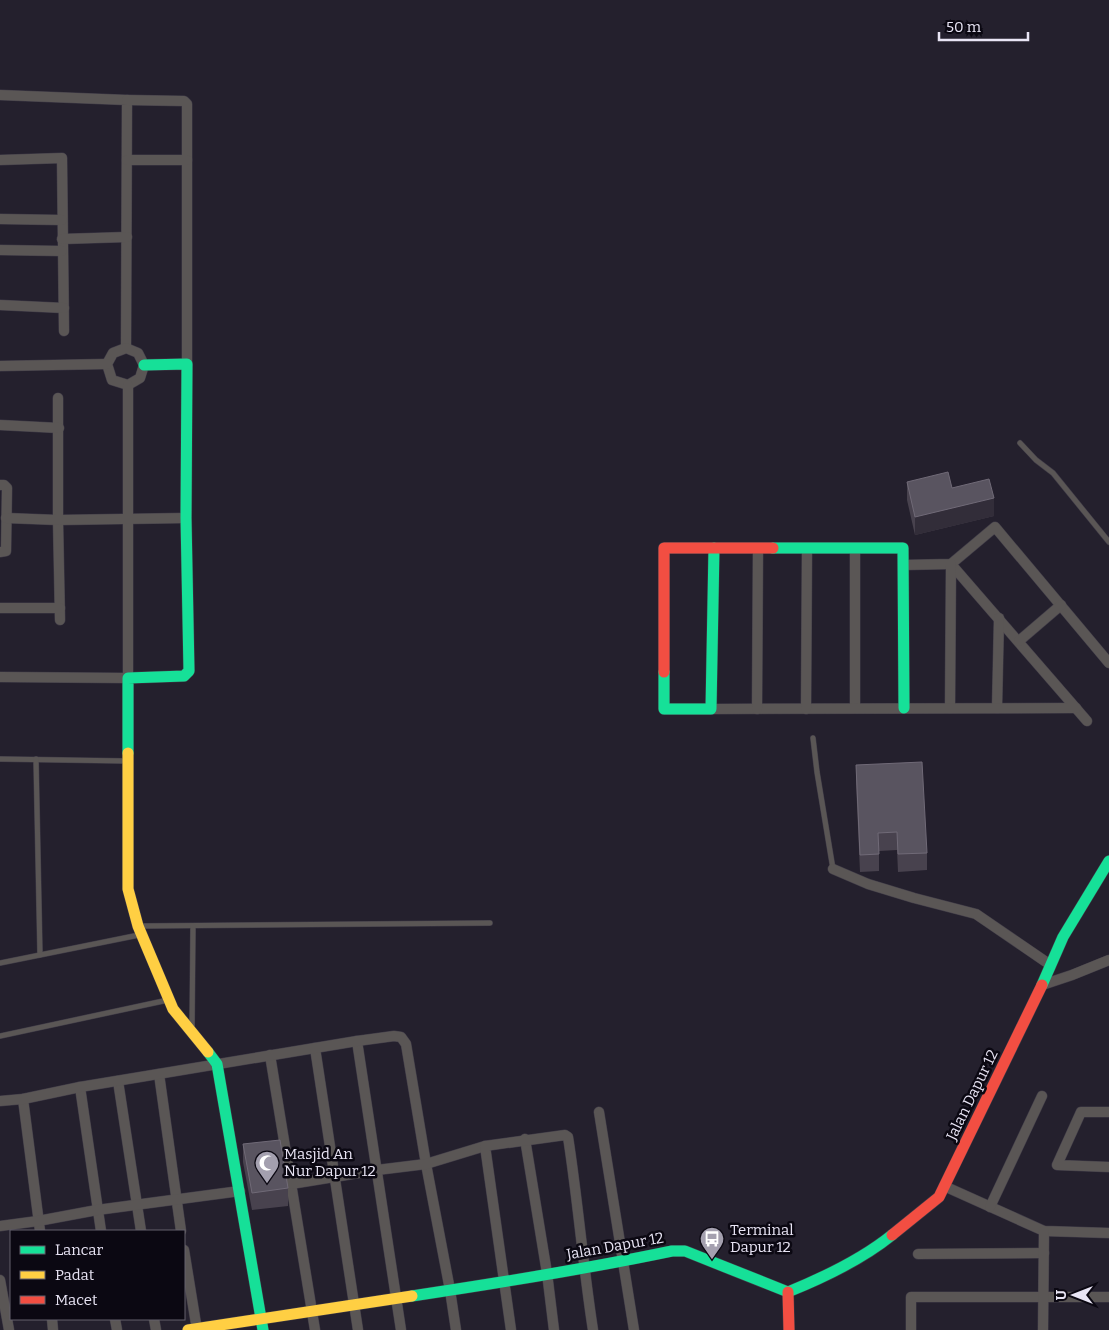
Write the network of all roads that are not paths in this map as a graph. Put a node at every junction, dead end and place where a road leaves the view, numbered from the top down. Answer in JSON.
{"nodes":[{"id":1,"x":0,"y":95,"type":"edge"},
{"id":2,"x":127,"y":100,"type":"junction"},
{"id":3,"x":0,"y":160,"type":"edge"},
{"id":4,"x":127,"y":160,"type":"junction"},
{"id":5,"x":188,"y":160,"type":"junction"},
{"id":6,"x":0,"y":219,"type":"edge"},
{"id":7,"x":62,"y":220,"type":"junction"},
{"id":8,"x":126,"y":237,"type":"junction"},
{"id":9,"x":62,"y":239,"type":"junction"},
{"id":10,"x":0,"y":250,"type":"edge"},
{"id":11,"x":62,"y":251,"type":"junction"},
{"id":12,"x":0,"y":305,"type":"edge"},
{"id":13,"x":64,"y":308,"type":"junction"},
{"id":14,"x":64,"y":331,"type":"dead end"},
{"id":15,"x":126,"y":348,"type":"junction"},
{"id":16,"x":107,"y":364,"type":"junction"},
{"id":17,"x":187,"y":364,"type":"junction"},
{"id":18,"x":144,"y":365,"type":"junction"},
{"id":19,"x":0,"y":366,"type":"edge"},
{"id":20,"x":128,"y":385,"type":"junction"},
{"id":21,"x":58,"y":398,"type":"dead end"},
{"id":22,"x":0,"y":426,"type":"edge"},
{"id":23,"x":59,"y":428,"type":"junction"},
{"id":24,"x":1020,"y":443,"type":"dead end"},
{"id":25,"x":0,"y":485,"type":"edge"},
{"id":26,"x":6,"y":518,"type":"junction"},
{"id":27,"x":186,"y":518,"type":"junction"},
{"id":28,"x":58,"y":520,"type":"junction"},
{"id":29,"x":128,"y":520,"type":"junction"},
{"id":30,"x":1109,"y":542,"type":"edge"},
{"id":31,"x":714,"y":548,"type":"junction"},
{"id":32,"x":758,"y":548,"type":"junction"},
{"id":33,"x":807,"y":548,"type":"junction"},
{"id":34,"x":855,"y":548,"type":"junction"},
{"id":35,"x":0,"y":552,"type":"edge"},
{"id":36,"x":903,"y":564,"type":"junction"},
{"id":37,"x":951,"y":564,"type":"junction"},
{"id":38,"x":1061,"y":605,"type":"junction"},
{"id":39,"x":0,"y":608,"type":"edge"},
{"id":40,"x":60,"y":608,"type":"junction"},
{"id":41,"x":999,"y":618,"type":"junction"},
{"id":42,"x":60,"y":620,"type":"dead end"},
{"id":43,"x":1019,"y":641,"type":"junction"},
{"id":44,"x":1109,"y":663,"type":"edge"},
{"id":45,"x":0,"y":677,"type":"edge"},
{"id":46,"x":128,"y":678,"type":"junction"},
{"id":47,"x":806,"y":708,"type":"junction"},
{"id":48,"x":855,"y":708,"type":"junction"},
{"id":49,"x":904,"y":708,"type":"junction"},
{"id":50,"x":950,"y":708,"type":"junction"},
{"id":51,"x":997,"y":708,"type":"junction"},
{"id":52,"x":1076,"y":708,"type":"junction"},
{"id":53,"x":711,"y":709,"type":"junction"},
{"id":54,"x":757,"y":709,"type":"junction"},
{"id":55,"x":1087,"y":721,"type":"dead end"},
{"id":56,"x":813,"y":738,"type":"dead end"},
{"id":57,"x":0,"y":759,"type":"edge"},
{"id":58,"x":36,"y":759,"type":"junction"},
{"id":59,"x":128,"y":761,"type":"junction"},
{"id":60,"x":1109,"y":862,"type":"edge"},
{"id":61,"x":833,"y":869,"type":"joint"},
{"id":62,"x":490,"y":923,"type":"dead end"},
{"id":63,"x":193,"y":926,"type":"junction"},
{"id":64,"x":140,"y":930,"type":"junction"},
{"id":65,"x":40,"y":955,"type":"junction"},
{"id":66,"x":1109,"y":960,"type":"edge"},
{"id":67,"x":0,"y":963,"type":"edge"},
{"id":68,"x":1049,"y":964,"type":"junction"},
{"id":69,"x":1042,"y":985,"type":"junction"},
{"id":70,"x":169,"y":1000,"type":"junction"},
{"id":71,"x":192,"y":1033,"type":"junction"},
{"id":72,"x":0,"y":1036,"type":"edge"},
{"id":73,"x":357,"y":1041,"type":"junction"},
{"id":74,"x":315,"y":1048,"type":"junction"},
{"id":75,"x":270,"y":1055,"type":"junction"},
{"id":76,"x":217,"y":1064,"type":"junction"},
{"id":77,"x":159,"y":1074,"type":"junction"},
{"id":78,"x":118,"y":1081,"type":"junction"},
{"id":79,"x":80,"y":1087,"type":"junction"},
{"id":80,"x":1042,"y":1096,"type":"dead end"},
{"id":81,"x":23,"y":1099,"type":"junction"},
{"id":82,"x":0,"y":1101,"type":"edge"},
{"id":83,"x":599,"y":1112,"type":"dead end"},
{"id":84,"x":1109,"y":1112,"type":"edge"},
{"id":85,"x":525,"y":1139,"type":"junction"},
{"id":86,"x":485,"y":1146,"type":"junction"},
{"id":87,"x":426,"y":1164,"type":"junction"},
{"id":88,"x":1109,"y":1167,"type":"edge"},
{"id":89,"x":377,"y":1170,"type":"junction"},
{"id":90,"x":335,"y":1177,"type":"junction"},
{"id":91,"x":291,"y":1184,"type":"junction"},
{"id":92,"x":944,"y":1186,"type":"junction"},
{"id":93,"x":240,"y":1190,"type":"junction"},
{"id":94,"x":175,"y":1200,"type":"junction"},
{"id":95,"x":137,"y":1205,"type":"junction"},
{"id":96,"x":990,"y":1207,"type":"junction"},
{"id":97,"x":97,"y":1210,"type":"junction"},
{"id":98,"x":0,"y":1226,"type":"edge"},
{"id":99,"x":39,"y":1226,"type":"edge"},
{"id":100,"x":100,"y":1230,"type":"edge"},
{"id":101,"x":141,"y":1230,"type":"edge"},
{"id":102,"x":180,"y":1230,"type":"edge"},
{"id":103,"x":1044,"y":1231,"type":"junction"},
{"id":104,"x":1109,"y":1233,"type":"edge"},
{"id":105,"x":1044,"y":1253,"type":"junction"},
{"id":106,"x":918,"y":1254,"type":"dead end"},
{"id":107,"x":185,"y":1258,"type":"edge"},
{"id":108,"x":622,"y":1260,"type":"junction"},
{"id":109,"x":584,"y":1269,"type":"junction"},
{"id":110,"x":547,"y":1272,"type":"junction"},
{"id":111,"x":0,"y":1280,"type":"edge"},
{"id":112,"x":504,"y":1280,"type":"junction"},
{"id":113,"x":450,"y":1290,"type":"junction"},
{"id":114,"x":788,"y":1292,"type":"junction"},
{"id":115,"x":1044,"y":1296,"type":"junction"},
{"id":116,"x":396,"y":1297,"type":"junction"},
{"id":117,"x":1109,"y":1297,"type":"edge"},
{"id":118,"x":354,"y":1303,"type":"junction"},
{"id":119,"x":311,"y":1310,"type":"junction"},
{"id":120,"x":261,"y":1318,"type":"junction"},
{"id":121,"x":9,"y":1330,"type":"edge"},
{"id":122,"x":194,"y":1330,"type":"edge"},
{"id":123,"x":263,"y":1330,"type":"edge"},
{"id":124,"x":315,"y":1330,"type":"edge"},
{"id":125,"x":358,"y":1330,"type":"edge"},
{"id":126,"x":401,"y":1330,"type":"edge"},
{"id":127,"x":456,"y":1330,"type":"edge"},
{"id":128,"x":511,"y":1330,"type":"edge"},
{"id":129,"x":554,"y":1330,"type":"edge"},
{"id":130,"x":592,"y":1330,"type":"edge"},
{"id":131,"x":634,"y":1330,"type":"edge"},
{"id":132,"x":789,"y":1330,"type":"edge"},
{"id":133,"x":911,"y":1330,"type":"edge"},
{"id":134,"x":1043,"y":1330,"type":"edge"}],
"edges":[{"from":1,"to":2,"type":"street"},
{"from":2,"to":4,"type":"street"},
{"from":2,"to":5,"type":"street"},
{"from":3,"to":7,"type":"street"},
{"from":4,"to":5,"type":"street"},
{"from":4,"to":8,"type":"street"},
{"from":5,"to":17,"type":"street"},
{"from":6,"to":7,"type":"street"},
{"from":7,"to":9,"type":"street"},
{"from":8,"to":9,"type":"street"},
{"from":8,"to":15,"type":"street"},
{"from":9,"to":11,"type":"street"},
{"from":10,"to":11,"type":"street"},
{"from":11,"to":13,"type":"street"},
{"from":12,"to":13,"type":"street"},
{"from":13,"to":14,"type":"street"},
{"from":15,"to":16,"type":"street"},
{"from":15,"to":18,"type":"street"},
{"from":16,"to":19,"type":"street"},
{"from":16,"to":20,"type":"street"},
{"from":17,"to":18,"type":"street"},
{"from":17,"to":27,"type":"street"},
{"from":18,"to":20,"type":"street"},
{"from":20,"to":29,"type":"street"},
{"from":21,"to":23,"type":"street"},
{"from":22,"to":23,"type":"street"},
{"from":23,"to":28,"type":"street"},
{"from":24,"to":30,"type":"lane"},
{"from":25,"to":26,"type":"street"},
{"from":26,"to":28,"type":"street"},
{"from":26,"to":35,"type":"street"},
{"from":27,"to":29,"type":"street"},
{"from":27,"to":46,"type":"street"},
{"from":28,"to":29,"type":"street"},
{"from":28,"to":40,"type":"street"},
{"from":29,"to":46,"type":"street"},
{"from":31,"to":32,"type":"street"},
{"from":31,"to":53,"type":"street"},
{"from":31,"to":53,"type":"street"},
{"from":32,"to":33,"type":"street"},
{"from":32,"to":54,"type":"street"},
{"from":33,"to":34,"type":"street"},
{"from":33,"to":47,"type":"street"},
{"from":34,"to":36,"type":"street"},
{"from":34,"to":48,"type":"street"},
{"from":36,"to":37,"type":"street"},
{"from":36,"to":49,"type":"street"},
{"from":37,"to":38,"type":"street"},
{"from":37,"to":41,"type":"street"},
{"from":37,"to":50,"type":"street"},
{"from":38,"to":43,"type":"street"},
{"from":38,"to":44,"type":"street"},
{"from":39,"to":40,"type":"street"},
{"from":40,"to":42,"type":"street"},
{"from":41,"to":43,"type":"street"},
{"from":41,"to":51,"type":"street"},
{"from":43,"to":52,"type":"street"},
{"from":45,"to":46,"type":"street"},
{"from":46,"to":59,"type":"street"},
{"from":47,"to":48,"type":"street"},
{"from":47,"to":54,"type":"street"},
{"from":48,"to":49,"type":"street"},
{"from":49,"to":50,"type":"street"},
{"from":50,"to":51,"type":"street"},
{"from":51,"to":52,"type":"street"},
{"from":52,"to":55,"type":"street"},
{"from":53,"to":54,"type":"street"},
{"from":56,"to":61,"type":"lane"},
{"from":57,"to":58,"type":"lane"},
{"from":58,"to":59,"type":"lane"},
{"from":58,"to":65,"type":"lane"},
{"from":59,"to":64,"type":"street"},
{"from":60,"to":68,"type":"street","name":"Jalan Dapur 12"},
{"from":61,"to":68,"type":"street"},
{"from":62,"to":63,"type":"lane"},
{"from":63,"to":64,"type":"lane"},
{"from":63,"to":71,"type":"lane"},
{"from":64,"to":65,"type":"lane"},
{"from":64,"to":70,"type":"street"},
{"from":65,"to":67,"type":"lane"},
{"from":66,"to":69,"type":"street"},
{"from":68,"to":69,"type":"street","name":"Jalan Dapur 12"},
{"from":69,"to":92,"type":"street","name":"Jalan Dapur 12"},
{"from":70,"to":71,"type":"street"},
{"from":70,"to":72,"type":"lane"},
{"from":71,"to":76,"type":"street"},
{"from":73,"to":74,"type":"street"},
{"from":73,"to":87,"type":"street"},
{"from":73,"to":89,"type":"street"},
{"from":74,"to":75,"type":"street"},
{"from":74,"to":90,"type":"street"},
{"from":75,"to":76,"type":"street"},
{"from":75,"to":91,"type":"street"},
{"from":76,"to":77,"type":"street"},
{"from":76,"to":93,"type":"street"},
{"from":77,"to":78,"type":"street"},
{"from":77,"to":94,"type":"street"},
{"from":78,"to":79,"type":"street"},
{"from":78,"to":95,"type":"street"},
{"from":79,"to":81,"type":"street"},
{"from":79,"to":97,"type":"street"},
{"from":80,"to":96,"type":"street"},
{"from":81,"to":82,"type":"street"},
{"from":81,"to":99,"type":"street"},
{"from":83,"to":108,"type":"street"},
{"from":84,"to":88,"type":"street"},
{"from":85,"to":86,"type":"street"},
{"from":85,"to":109,"type":"street"},
{"from":85,"to":110,"type":"street"},
{"from":86,"to":87,"type":"street"},
{"from":86,"to":112,"type":"street"},
{"from":87,"to":89,"type":"street"},
{"from":87,"to":113,"type":"street"},
{"from":89,"to":90,"type":"street"},
{"from":89,"to":116,"type":"street"},
{"from":90,"to":91,"type":"street"},
{"from":90,"to":118,"type":"street"},
{"from":91,"to":119,"type":"street"},
{"from":92,"to":96,"type":"street"},
{"from":92,"to":114,"type":"street","name":"Jalan Dapur 12"},
{"from":93,"to":94,"type":"street"},
{"from":93,"to":120,"type":"street"},
{"from":94,"to":95,"type":"street"},
{"from":94,"to":102,"type":"street"},
{"from":95,"to":97,"type":"street"},
{"from":95,"to":101,"type":"street"},
{"from":96,"to":103,"type":"street"},
{"from":97,"to":99,"type":"street"},
{"from":97,"to":100,"type":"street"},
{"from":98,"to":99,"type":"street"},
{"from":103,"to":104,"type":"street"},
{"from":103,"to":105,"type":"street"},
{"from":105,"to":106,"type":"street"},
{"from":105,"to":115,"type":"street"},
{"from":107,"to":122,"type":"street"},
{"from":108,"to":109,"type":"street","name":"Jalan Dapur 12"},
{"from":108,"to":114,"type":"street","name":"Jalan Dapur 12"},
{"from":108,"to":131,"type":"street"},
{"from":109,"to":110,"type":"street","name":"Jalan Dapur 12"},
{"from":109,"to":130,"type":"street"},
{"from":110,"to":112,"type":"street","name":"Jalan Dapur 12"},
{"from":110,"to":129,"type":"street"},
{"from":111,"to":121,"type":"street"},
{"from":112,"to":113,"type":"street","name":"Jalan Dapur 12"},
{"from":112,"to":128,"type":"street"},
{"from":113,"to":116,"type":"street","name":"Jalan Dapur 12"},
{"from":113,"to":127,"type":"street"},
{"from":114,"to":132,"type":"street"},
{"from":115,"to":117,"type":"street"},
{"from":115,"to":133,"type":"street"},
{"from":115,"to":134,"type":"street"},
{"from":116,"to":118,"type":"street","name":"Jalan Dapur 12"},
{"from":116,"to":126,"type":"street"},
{"from":118,"to":119,"type":"street","name":"Jalan Dapur 12"},
{"from":118,"to":125,"type":"street"},
{"from":119,"to":120,"type":"street","name":"Jalan Dapur 12"},
{"from":119,"to":124,"type":"street"},
{"from":120,"to":122,"type":"street","name":"Jalan Dapur 12"},
{"from":120,"to":123,"type":"street"}]}
